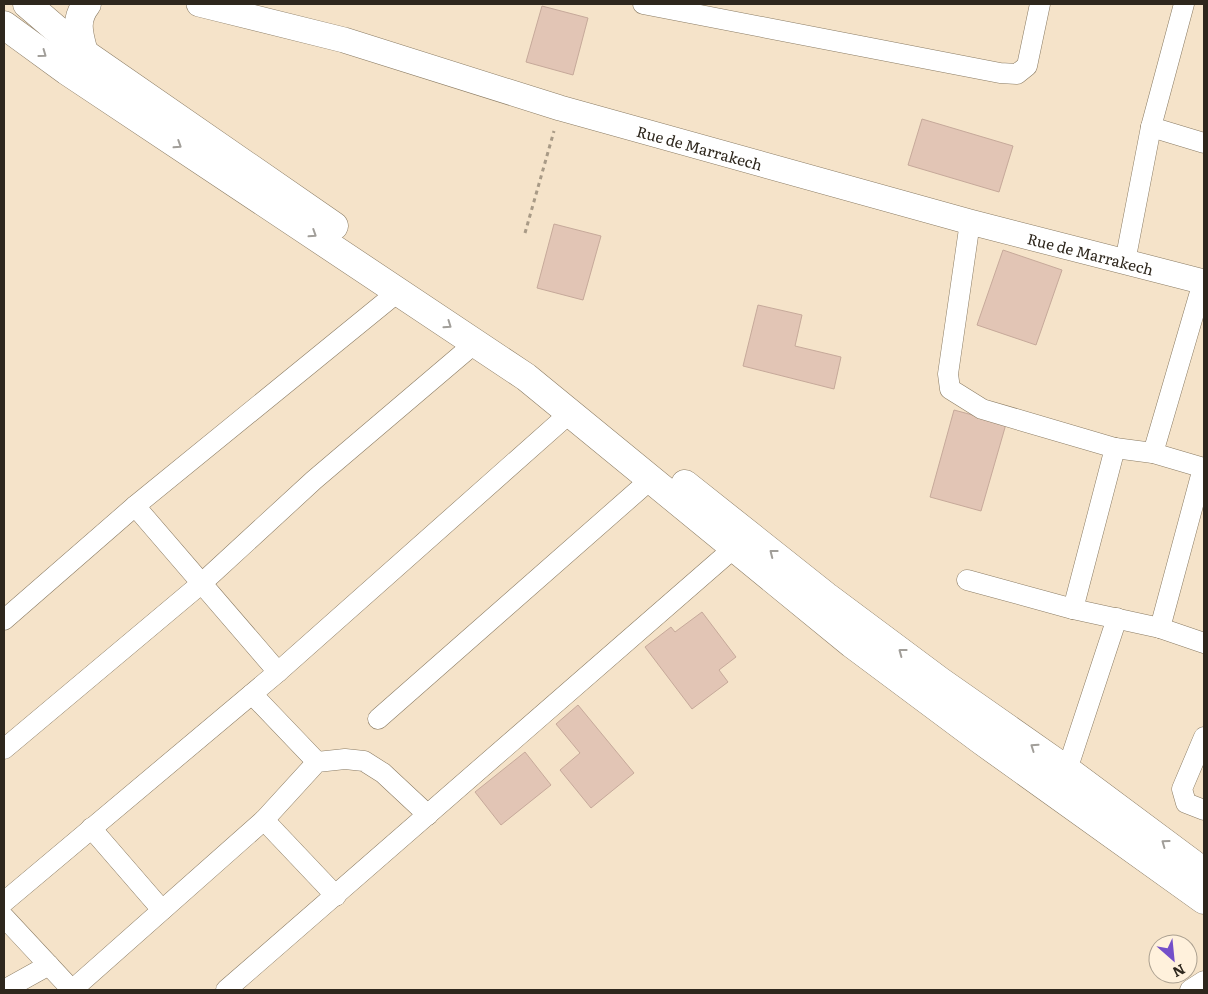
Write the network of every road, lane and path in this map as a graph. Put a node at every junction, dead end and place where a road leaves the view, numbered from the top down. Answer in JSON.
{"nodes":[{"id":1,"x":27,"y":4,"type":"edge"},
{"id":2,"x":87,"y":4,"type":"edge"},
{"id":3,"x":199,"y":4,"type":"edge"},
{"id":4,"x":642,"y":4,"type":"edge"},
{"id":5,"x":1040,"y":4,"type":"edge"},
{"id":6,"x":1184,"y":4,"type":"edge"},
{"id":7,"x":4,"y":25,"type":"edge"},
{"id":8,"x":84,"y":53,"type":"junction"},
{"id":9,"x":560,"y":108,"type":"junction"},
{"id":10,"x":1151,"y":127,"type":"junction"},
{"id":11,"x":1204,"y":143,"type":"edge"},
{"id":12,"x":970,"y":222,"type":"junction"},
{"id":13,"x":525,"y":233,"type":"dead end"},
{"id":14,"x":1125,"y":262,"type":"junction"},
{"id":15,"x":1204,"y":282,"type":"edge"},
{"id":16,"x":399,"y":291,"type":"junction"},
{"id":17,"x":474,"y":344,"type":"junction"},
{"id":18,"x":570,"y":413,"type":"junction"},
{"id":19,"x":1115,"y":448,"type":"junction"},
{"id":20,"x":1154,"y":453,"type":"junction"},
{"id":21,"x":1204,"y":468,"type":"edge"},
{"id":22,"x":650,"y":480,"type":"junction"},
{"id":23,"x":136,"y":506,"type":"junction"},
{"id":24,"x":734,"y":548,"type":"junction"},
{"id":25,"x":967,"y":580,"type":"dead end"},
{"id":26,"x":202,"y":583,"type":"junction"},
{"id":27,"x":1073,"y":609,"type":"junction"},
{"id":28,"x":1117,"y":618,"type":"junction"},
{"id":29,"x":4,"y":620,"type":"edge"},
{"id":30,"x":1160,"y":628,"type":"junction"},
{"id":31,"x":1204,"y":643,"type":"edge"},
{"id":32,"x":278,"y":672,"type":"junction"},
{"id":33,"x":252,"y":694,"type":"junction"},
{"id":34,"x":378,"y":719,"type":"dead end"},
{"id":35,"x":1204,"y":737,"type":"edge"},
{"id":36,"x":4,"y":749,"type":"edge"},
{"id":37,"x":316,"y":762,"type":"junction"},
{"id":38,"x":1066,"y":770,"type":"junction"},
{"id":39,"x":1204,"y":810,"type":"edge"},
{"id":40,"x":428,"y":815,"type":"junction"},
{"id":41,"x":264,"y":820,"type":"junction"},
{"id":42,"x":91,"y":828,"type":"junction"},
{"id":43,"x":1204,"y":872,"type":"edge"},
{"id":44,"x":336,"y":896,"type":"junction"},
{"id":45,"x":1204,"y":900,"type":"edge"},
{"id":46,"x":4,"y":902,"type":"edge"},
{"id":47,"x":162,"y":910,"type":"junction"},
{"id":48,"x":4,"y":916,"type":"edge"},
{"id":49,"x":49,"y":965,"type":"junction"},
{"id":50,"x":1204,"y":981,"type":"edge"},
{"id":51,"x":4,"y":990,"type":"edge"},
{"id":52,"x":72,"y":990,"type":"edge"},
{"id":53,"x":226,"y":990,"type":"edge"},
{"id":54,"x":1190,"y":990,"type":"edge"}],
"edges":[{"from":1,"to":8,"type":"main road"},
{"from":2,"to":8,"type":"main road"},
{"from":3,"to":9,"type":"street","name":"Rue de Marrakech"},
{"from":4,"to":5,"type":"street"},
{"from":6,"to":10,"type":"street"},
{"from":7,"to":16,"type":"main road","one_way":true},
{"from":38,"to":8,"type":"main road","one_way":true},
{"from":9,"to":12,"type":"street","name":"Rue de Marrakech"},
{"from":9,"to":13,"type":"path"},
{"from":10,"to":11,"type":"street"},
{"from":10,"to":14,"type":"street"},
{"from":12,"to":14,"type":"street","name":"Rue de Marrakech"},
{"from":12,"to":19,"type":"street"},
{"from":14,"to":15,"type":"street","name":"Rue de Marrakech"},
{"from":15,"to":20,"type":"street"},
{"from":16,"to":17,"type":"main road","one_way":true},
{"from":16,"to":23,"type":"street"},
{"from":17,"to":18,"type":"main road"},
{"from":17,"to":26,"type":"street"},
{"from":18,"to":22,"type":"main road"},
{"from":18,"to":32,"type":"street"},
{"from":19,"to":20,"type":"street"},
{"from":19,"to":27,"type":"street"},
{"from":20,"to":21,"type":"street"},
{"from":21,"to":30,"type":"street"},
{"from":22,"to":24,"type":"main road"},
{"from":22,"to":34,"type":"street"},
{"from":23,"to":26,"type":"street"},
{"from":23,"to":29,"type":"street"},
{"from":24,"to":40,"type":"street"},
{"from":24,"to":45,"type":"main road"},
{"from":25,"to":27,"type":"street"},
{"from":26,"to":32,"type":"street"},
{"from":26,"to":36,"type":"street"},
{"from":27,"to":28,"type":"street"},
{"from":28,"to":30,"type":"street"},
{"from":28,"to":38,"type":"street"},
{"from":30,"to":31,"type":"street"},
{"from":32,"to":33,"type":"street"},
{"from":33,"to":37,"type":"street"},
{"from":33,"to":42,"type":"street"},
{"from":35,"to":39,"type":"street"},
{"from":37,"to":40,"type":"street"},
{"from":37,"to":41,"type":"street"},
{"from":43,"to":38,"type":"main road","one_way":true},
{"from":40,"to":44,"type":"street"},
{"from":41,"to":44,"type":"street"},
{"from":41,"to":47,"type":"street"},
{"from":42,"to":46,"type":"street"},
{"from":42,"to":47,"type":"street"},
{"from":44,"to":53,"type":"street"},
{"from":47,"to":52,"type":"street"},
{"from":48,"to":49,"type":"street"},
{"from":49,"to":51,"type":"street"},
{"from":49,"to":52,"type":"street"},
{"from":50,"to":54,"type":"street"}]}
